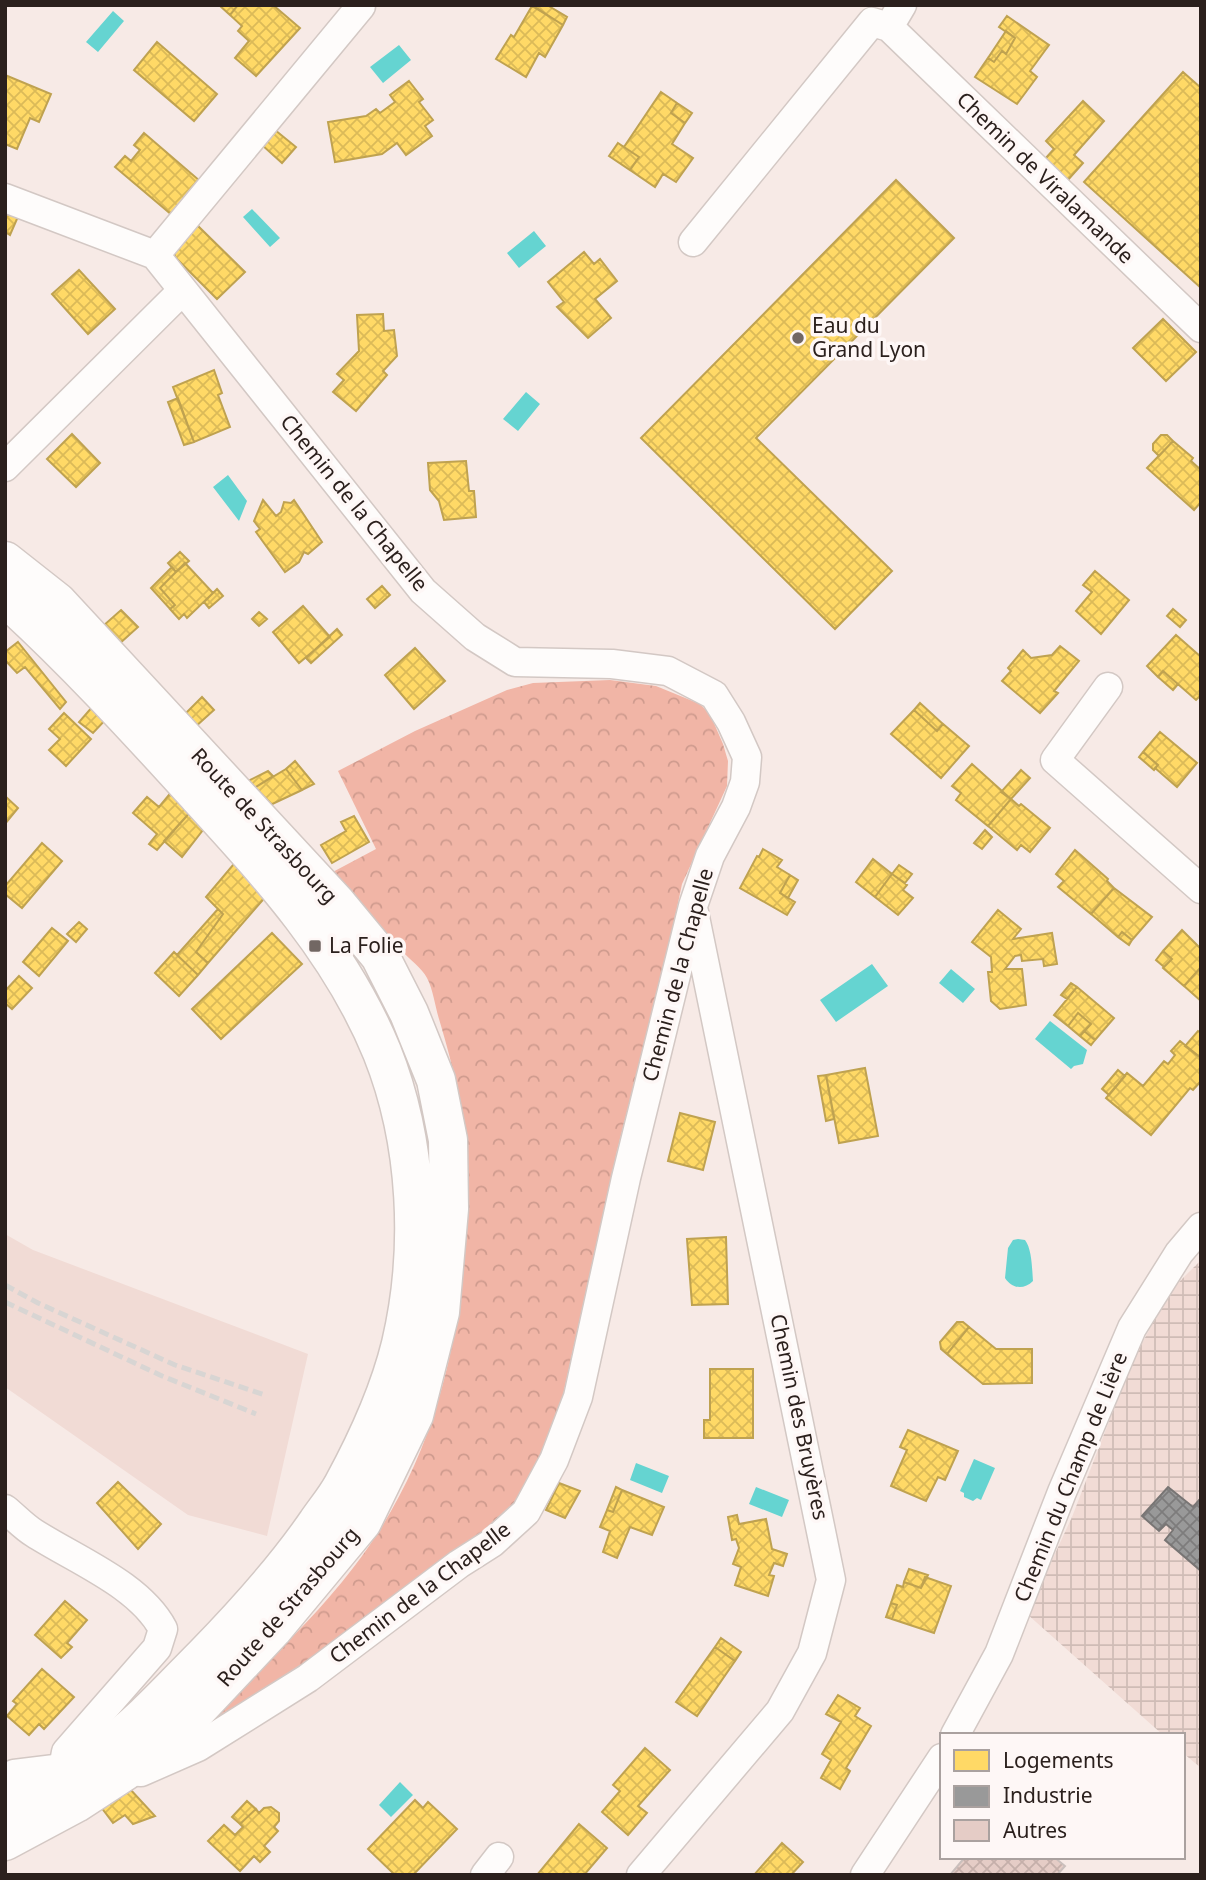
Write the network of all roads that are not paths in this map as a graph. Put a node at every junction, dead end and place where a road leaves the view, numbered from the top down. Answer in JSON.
{"nodes":[{"id":1,"x":361,"y":6,"type":"edge"},
{"id":2,"x":896,"y":16,"type":"edge"},
{"id":3,"x":5,"y":198,"type":"edge"},
{"id":4,"x":693,"y":242,"type":"dead end"},
{"id":5,"x":155,"y":255,"type":"junction"},
{"id":6,"x":183,"y":290,"type":"junction"},
{"id":7,"x":1201,"y":328,"type":"edge"},
{"id":8,"x":5,"y":467,"type":"edge"},
{"id":9,"x":5,"y":561,"type":"edge"},
{"id":10,"x":5,"y":597,"type":"edge"},
{"id":11,"x":1108,"y":687,"type":"dead end"},
{"id":12,"x":1201,"y":889,"type":"edge"},
{"id":13,"x":693,"y":906,"type":"junction"},
{"id":14,"x":1201,"y":1227,"type":"edge"},
{"id":15,"x":5,"y":1509,"type":"edge"},
{"id":16,"x":956,"y":1733,"type":"edge"},
{"id":17,"x":940,"y":1761,"type":"edge"},
{"id":18,"x":125,"y":1771,"type":"junction"},
{"id":19,"x":5,"y":1777,"type":"edge"},
{"id":20,"x":68,"y":1781,"type":"junction"},
{"id":21,"x":5,"y":1807,"type":"edge"},
{"id":22,"x":5,"y":1841,"type":"edge"},
{"id":23,"x":641,"y":1875,"type":"edge"},
{"id":24,"x":865,"y":1875,"type":"edge"}],
"edges":[{"from":1,"to":5,"type":"street"},
{"from":2,"to":4,"type":"street","name":"Chemin de Viralamande"},
{"from":2,"to":7,"type":"street","name":"Chemin de Viralamande"},
{"from":3,"to":5,"type":"street"},
{"from":5,"to":6,"type":"street","name":"Chemin de la Chapelle"},
{"from":6,"to":8,"type":"street"},
{"from":6,"to":13,"type":"street","name":"Chemin de la Chapelle"},
{"from":9,"to":18,"type":"main road","name":"Route de Strasbourg"},
{"from":10,"to":20,"type":"main road","name":"Route de Strasbourg"},
{"from":11,"to":12,"type":"street"},
{"from":13,"to":18,"type":"street","name":"Chemin de la Chapelle"},
{"from":13,"to":23,"type":"street","name":"Chemin des Bruyères"},
{"from":14,"to":16,"type":"street","name":"Chemin du Champ de Lière"},
{"from":15,"to":20,"type":"street"},
{"from":17,"to":24,"type":"street"},
{"from":18,"to":20,"type":"main road","name":"Route de Strasbourg"},
{"from":19,"to":20,"type":"street"},
{"from":20,"to":21,"type":"main road","name":"Route de Strasbourg"},
{"from":20,"to":22,"type":"main road","name":"Route de Strasbourg"}]}
